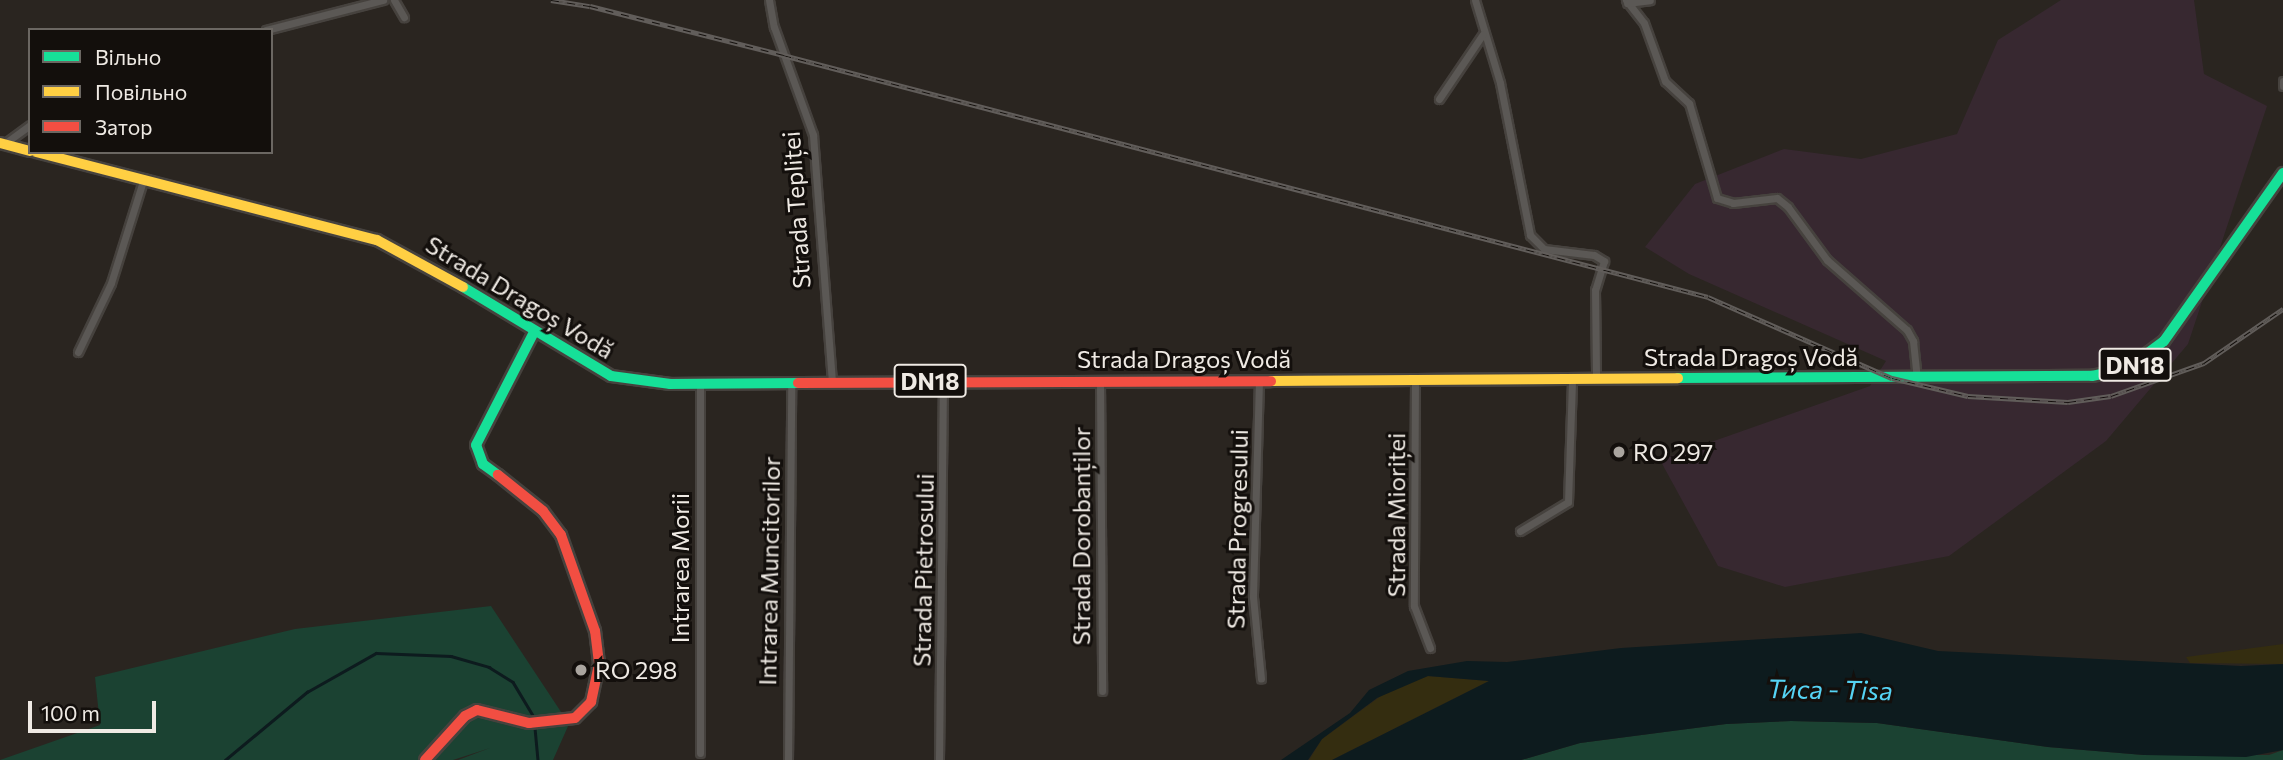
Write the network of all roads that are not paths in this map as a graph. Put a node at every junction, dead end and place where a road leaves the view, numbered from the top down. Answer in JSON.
{"nodes":[{"id":1,"x":383,"y":0,"type":"edge"},
{"id":2,"x":394,"y":0,"type":"edge"},
{"id":3,"x":769,"y":0,"type":"edge"},
{"id":4,"x":1475,"y":0,"type":"edge"},
{"id":5,"x":1650,"y":0,"type":"edge"},
{"id":6,"x":1627,"y":1,"type":"edge"},
{"id":7,"x":404,"y":17,"type":"dead end"},
{"id":8,"x":273,"y":28,"type":"edge"},
{"id":9,"x":1483,"y":34,"type":"junction"},
{"id":10,"x":2283,"y":81,"type":"edge"},
{"id":11,"x":2283,"y":86,"type":"edge"},
{"id":12,"x":1438,"y":99,"type":"dead end"},
{"id":13,"x":28,"y":126,"type":"edge"},
{"id":14,"x":2,"y":144,"type":"edge"},
{"id":15,"x":28,"y":150,"type":"edge"},
{"id":16,"x":45,"y":154,"type":"edge"},
{"id":17,"x":2283,"y":173,"type":"edge"},
{"id":18,"x":144,"y":178,"type":"junction"},
{"id":19,"x":534,"y":332,"type":"junction"},
{"id":20,"x":78,"y":352,"type":"dead end"},
{"id":21,"x":1596,"y":378,"type":"junction"},
{"id":22,"x":1917,"y":378,"type":"junction"},
{"id":23,"x":1415,"y":379,"type":"junction"},
{"id":24,"x":1572,"y":379,"type":"junction"},
{"id":25,"x":1100,"y":380,"type":"junction"},
{"id":26,"x":1259,"y":380,"type":"junction"},
{"id":27,"x":832,"y":381,"type":"junction"},
{"id":28,"x":791,"y":382,"type":"junction"},
{"id":29,"x":943,"y":382,"type":"junction"},
{"id":30,"x":701,"y":383,"type":"junction"},
{"id":31,"x":1520,"y":531,"type":"dead end"},
{"id":32,"x":1430,"y":648,"type":"dead end"},
{"id":33,"x":1261,"y":679,"type":"dead end"},
{"id":34,"x":1102,"y":691,"type":"dead end"},
{"id":35,"x":700,"y":753,"type":"dead end"},
{"id":36,"x":425,"y":760,"type":"edge"},
{"id":37,"x":788,"y":760,"type":"edge"},
{"id":38,"x":939,"y":760,"type":"edge"}],
"edges":[{"from":1,"to":8,"type":"street"},
{"from":2,"to":7,"type":"street"},
{"from":3,"to":27,"type":"street","name":"Strada Tepliței"},
{"from":4,"to":9,"type":"street"},
{"from":5,"to":6,"type":"street"},
{"from":6,"to":22,"type":"street"},
{"from":9,"to":12,"type":"street"},
{"from":9,"to":21,"type":"street"},
{"from":10,"to":11,"type":"street"},
{"from":13,"to":14,"type":"street"},
{"from":14,"to":15,"type":"main road"},
{"from":16,"to":18,"type":"main road","name":"Strada Dragoș Vodă","number":"DN18"},
{"from":17,"to":22,"type":"main road","name":"Strada Dragoș Vodă","number":"DN18"},
{"from":18,"to":19,"type":"main road","name":"Strada Dragoș Vodă","number":"DN18"},
{"from":18,"to":20,"type":"street"},
{"from":19,"to":30,"type":"main road","name":"Strada Dragoș Vodă","number":"DN18"},
{"from":19,"to":36,"type":"main road"},
{"from":21,"to":22,"type":"main road","name":"Strada Dragoș Vodă","number":"DN18"},
{"from":21,"to":24,"type":"main road","name":"Strada Dragoș Vodă","number":"DN18"},
{"from":23,"to":24,"type":"main road","name":"Strada Dragoș Vodă","number":"DN18"},
{"from":23,"to":26,"type":"main road","name":"Strada Dragoș Vodă","number":"DN18"},
{"from":23,"to":32,"type":"street","name":"Strada Mioriței"},
{"from":24,"to":31,"type":"street"},
{"from":25,"to":26,"type":"main road","name":"Strada Dragoș Vodă","number":"DN18"},
{"from":25,"to":29,"type":"main road","name":"Strada Dragoș Vodă","number":"DN18"},
{"from":25,"to":34,"type":"street","name":"Strada Dorobanților"},
{"from":26,"to":33,"type":"street","name":"Strada Progresului"},
{"from":27,"to":28,"type":"main road","name":"Strada Dragoș Vodă","number":"DN18"},
{"from":27,"to":29,"type":"main road","name":"Strada Dragoș Vodă","number":"DN18"},
{"from":28,"to":30,"type":"main road","name":"Strada Dragoș Vodă","number":"DN18"},
{"from":28,"to":37,"type":"street","name":"Intrarea Muncitorilor"},
{"from":29,"to":38,"type":"street","name":"Strada Pietrosului"},
{"from":30,"to":35,"type":"street","name":"Intrarea Morii"}]}
